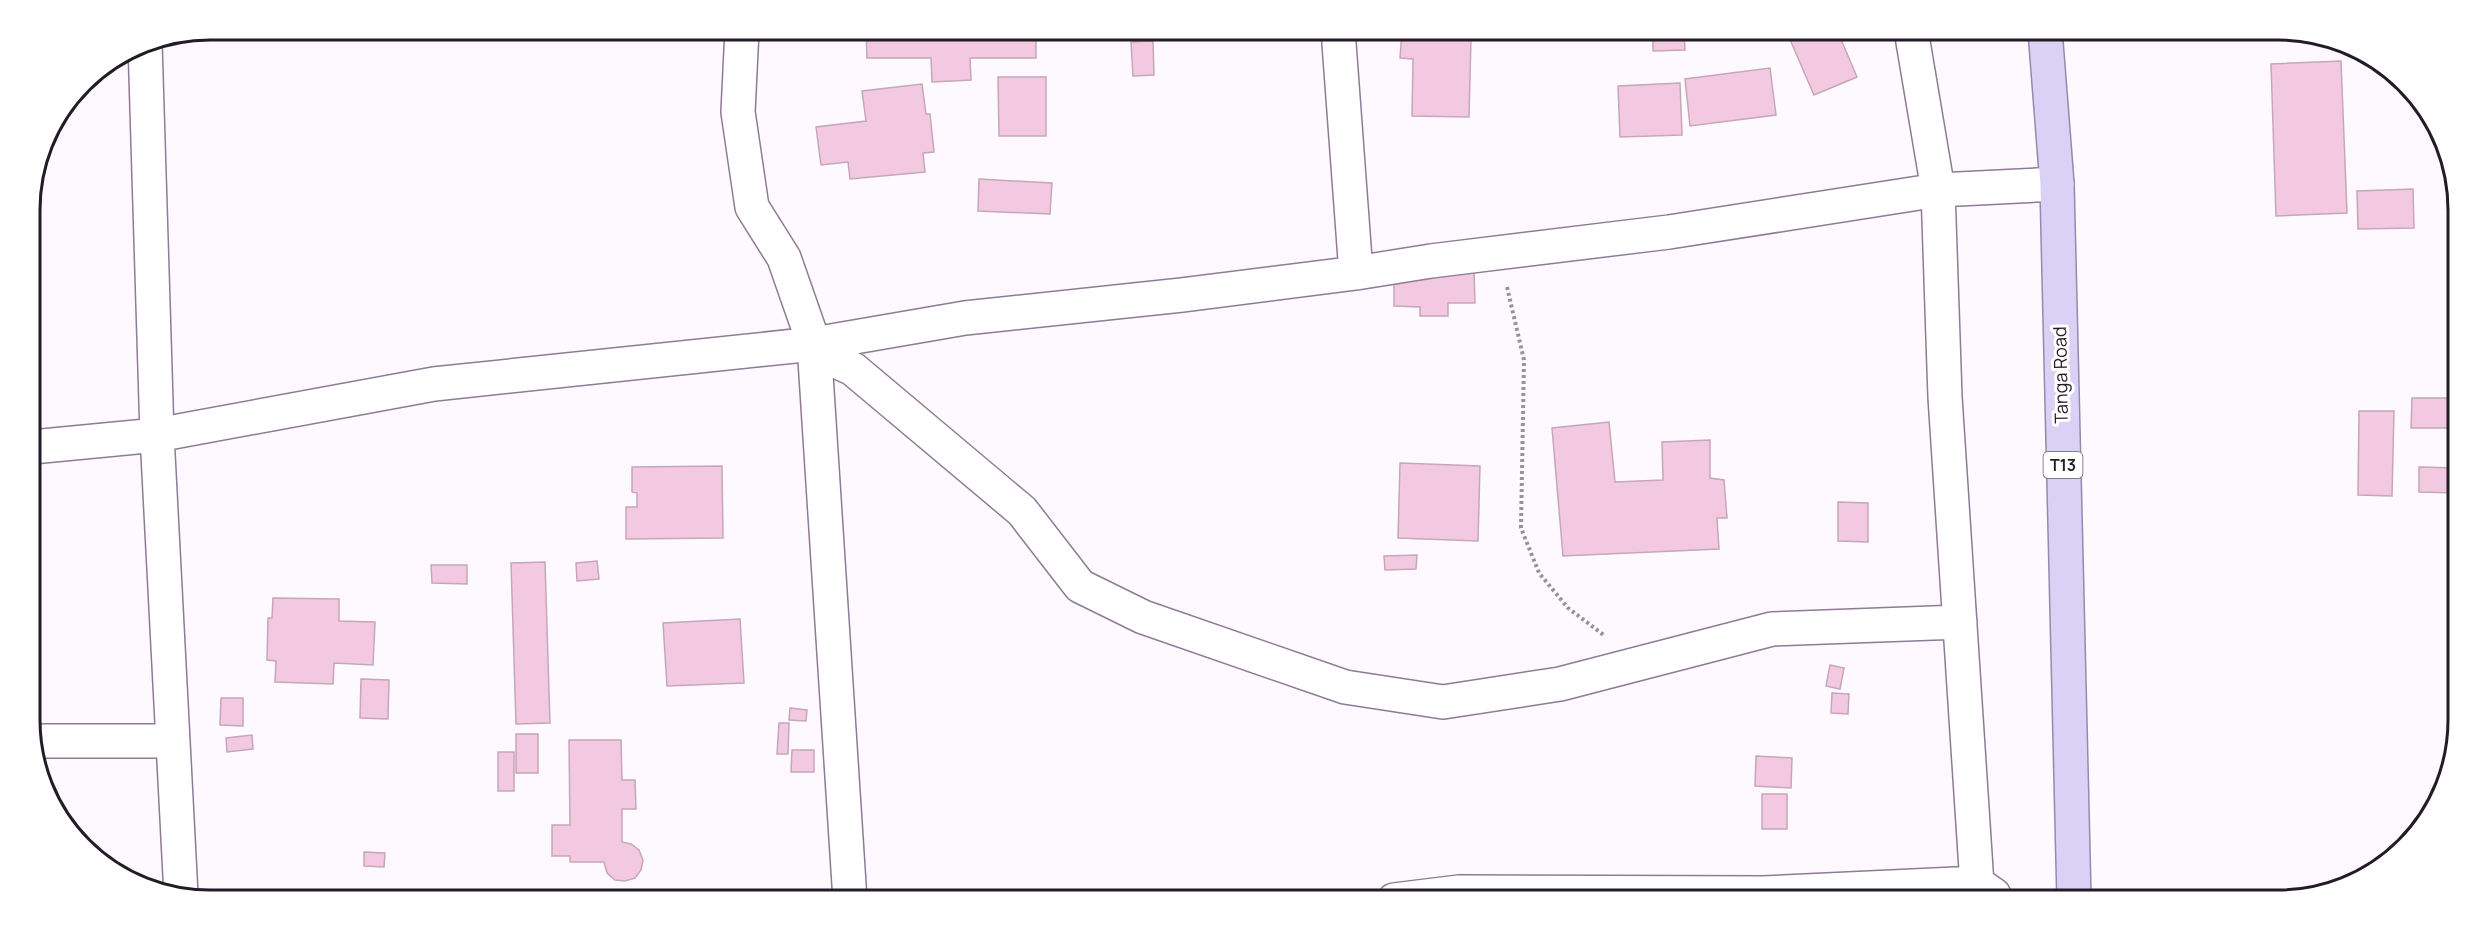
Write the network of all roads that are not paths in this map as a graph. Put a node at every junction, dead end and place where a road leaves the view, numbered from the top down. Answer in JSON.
{"nodes":[{"id":1,"x":742,"y":40,"type":"edge"},
{"id":2,"x":1339,"y":40,"type":"edge"},
{"id":3,"x":1913,"y":40,"type":"edge"},
{"id":4,"x":2046,"y":40,"type":"edge"},
{"id":5,"x":146,"y":53,"type":"edge"},
{"id":6,"x":2057,"y":184,"type":"junction"},
{"id":7,"x":1938,"y":190,"type":"junction"},
{"id":8,"x":1356,"y":273,"type":"junction"},
{"id":9,"x":814,"y":347,"type":"junction"},
{"id":10,"x":157,"y":435,"type":"junction"},
{"id":11,"x":41,"y":446,"type":"edge"},
{"id":12,"x":1960,"y":622,"type":"junction"},
{"id":13,"x":42,"y":741,"type":"edge"},
{"id":14,"x":172,"y":741,"type":"junction"},
{"id":15,"x":181,"y":886,"type":"edge"},
{"id":16,"x":1985,"y":889,"type":"edge"},
{"id":17,"x":2074,"y":889,"type":"edge"},
{"id":18,"x":849,"y":890,"type":"edge"}],
"edges":[{"from":1,"to":9,"type":"street"},
{"from":2,"to":8,"type":"street"},
{"from":3,"to":7,"type":"street"},
{"from":4,"to":6,"type":"highway","name":"Tanga Road","number":"T13"},
{"from":5,"to":10,"type":"street"},
{"from":6,"to":7,"type":"street"},
{"from":6,"to":17,"type":"highway","name":"Tanga Road","number":"T13"},
{"from":7,"to":8,"type":"street"},
{"from":7,"to":12,"type":"street"},
{"from":8,"to":9,"type":"street"},
{"from":9,"to":10,"type":"street"},
{"from":9,"to":12,"type":"street"},
{"from":9,"to":18,"type":"street"},
{"from":10,"to":11,"type":"street"},
{"from":10,"to":14,"type":"street"},
{"from":12,"to":16,"type":"street"},
{"from":13,"to":14,"type":"street"},
{"from":14,"to":15,"type":"street"}]}
